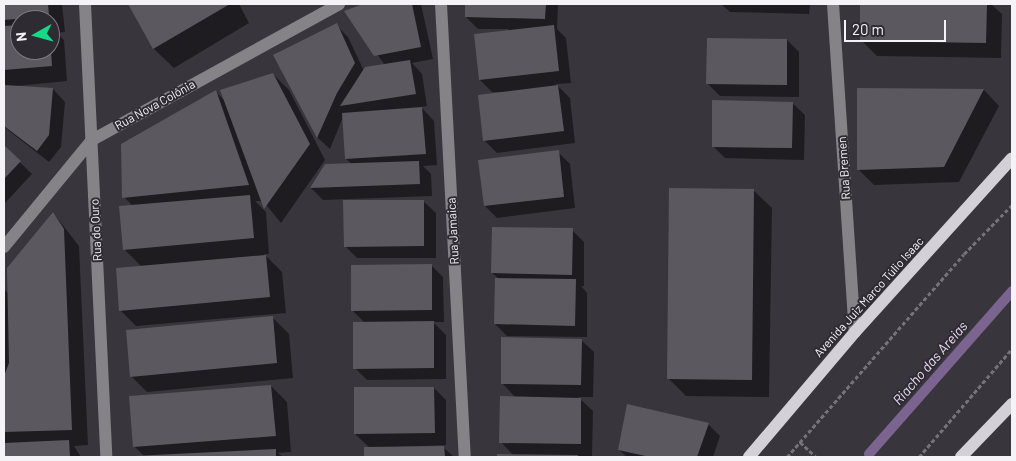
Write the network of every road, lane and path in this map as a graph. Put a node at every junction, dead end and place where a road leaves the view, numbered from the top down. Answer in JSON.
{"nodes":[{"id":1,"x":84,"y":4,"type":"edge"},
{"id":2,"x":339,"y":4,"type":"edge"},
{"id":3,"x":440,"y":4,"type":"edge"},
{"id":4,"x":833,"y":4,"type":"edge"},
{"id":5,"x":92,"y":140,"type":"junction"},
{"id":6,"x":1012,"y":158,"type":"edge"},
{"id":7,"x":1012,"y":205,"type":"edge"},
{"id":8,"x":4,"y":247,"type":"edge"},
{"id":9,"x":855,"y":332,"type":"junction"},
{"id":10,"x":1012,"y":350,"type":"edge"},
{"id":11,"x":1012,"y":404,"type":"edge"},
{"id":12,"x":800,"y":442,"type":"junction"},
{"id":13,"x":106,"y":457,"type":"edge"},
{"id":14,"x":465,"y":457,"type":"edge"},
{"id":15,"x":749,"y":457,"type":"edge"},
{"id":16,"x":787,"y":457,"type":"edge"},
{"id":17,"x":816,"y":457,"type":"edge"},
{"id":18,"x":919,"y":457,"type":"edge"},
{"id":19,"x":961,"y":457,"type":"edge"}],
"edges":[{"from":1,"to":5,"type":"street","name":"Rua do Ouro"},
{"from":2,"to":5,"type":"street","name":"Rua Nova Colônia"},
{"from":3,"to":14,"type":"street","name":"Rua Jamaica"},
{"from":4,"to":9,"type":"street","name":"Rua Bremen"},
{"from":5,"to":8,"type":"street","name":"Rua Nova Colônia"},
{"from":5,"to":13,"type":"street","name":"Rua do Ouro"},
{"from":6,"to":9,"type":"main road","name":"Avenida Juiz Marco Túlio Isaac"},
{"from":7,"to":12,"type":"path"},
{"from":9,"to":15,"type":"main road","name":"Avenida Juiz Marco Túlio Isaac"},
{"from":10,"to":18,"type":"path"},
{"from":11,"to":19,"type":"main road"},
{"from":12,"to":16,"type":"path"},
{"from":12,"to":17,"type":"path"}]}
